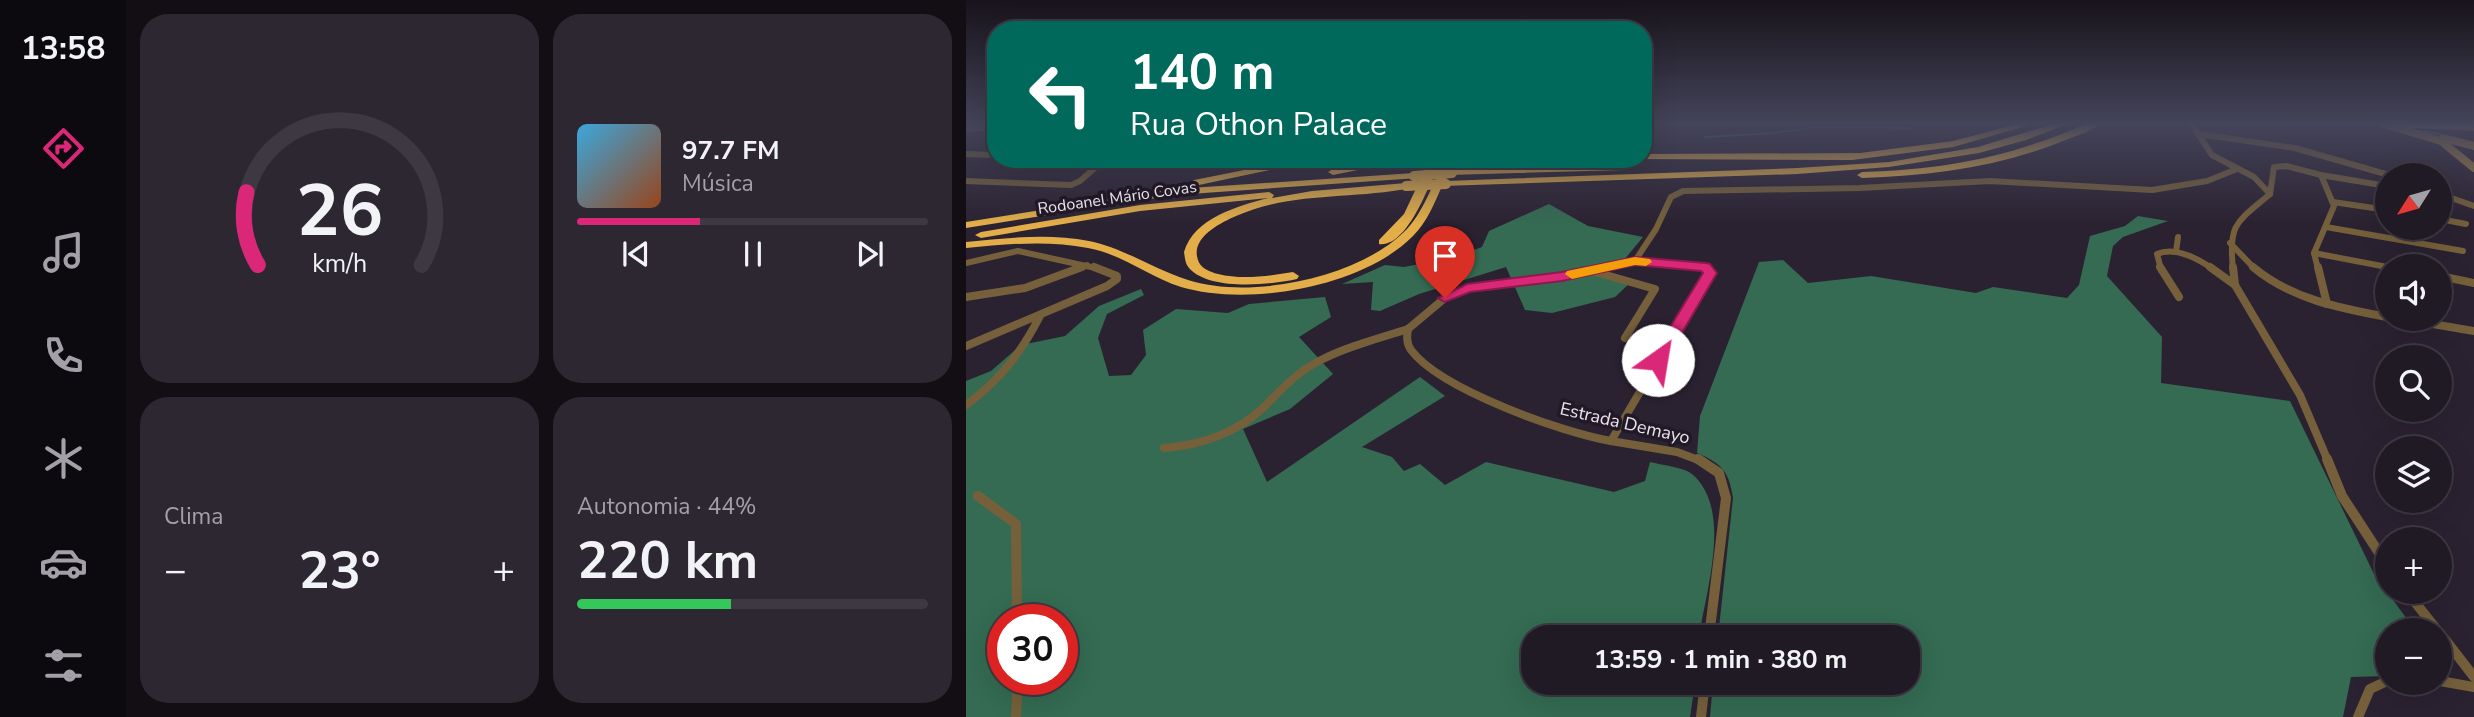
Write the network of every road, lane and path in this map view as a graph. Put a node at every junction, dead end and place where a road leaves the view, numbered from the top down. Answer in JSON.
{"nodes":[{"id":1,"x":1763,"y":156,"type":"edge"},
{"id":2,"x":1859,"y":156,"type":"edge"},
{"id":3,"x":1945,"y":156,"type":"edge"},
{"id":4,"x":2008,"y":156,"type":"edge"},
{"id":5,"x":2215,"y":156,"type":"edge"},
{"id":6,"x":2330,"y":156,"type":"edge"},
{"id":7,"x":1652,"y":157,"type":"edge"},
{"id":8,"x":1652,"y":167,"type":"edge"},
{"id":9,"x":1095,"y":168,"type":"edge"},
{"id":10,"x":1271,"y":168,"type":"edge"},
{"id":11,"x":1359,"y":168,"type":"edge"},
{"id":12,"x":1431,"y":168,"type":"edge"},
{"id":13,"x":1447,"y":168,"type":"edge"},
{"id":14,"x":1608,"y":168,"type":"edge"},
{"id":15,"x":2236,"y":169,"type":"junction"},
{"id":16,"x":2375,"y":171,"type":"edge"},
{"id":17,"x":2320,"y":175,"type":"junction"},
{"id":18,"x":1539,"y":180,"type":"junction"},
{"id":19,"x":966,"y":181,"type":"edge"},
{"id":20,"x":2375,"y":184,"type":"edge"},
{"id":21,"x":1180,"y":186,"type":"junction"},
{"id":22,"x":1374,"y":188,"type":"junction"},
{"id":23,"x":2270,"y":194,"type":"junction"},
{"id":24,"x":2452,"y":198,"type":"edge"},
{"id":25,"x":2333,"y":202,"type":"junction"},
{"id":26,"x":2474,"y":206,"type":"edge"},
{"id":27,"x":2375,"y":208,"type":"edge"},
{"id":28,"x":1023,"y":214,"type":"junction"},
{"id":29,"x":2452,"y":221,"type":"edge"},
{"id":30,"x":2466,"y":224,"type":"dead end"},
{"id":31,"x":966,"y":225,"type":"edge"},
{"id":32,"x":2326,"y":227,"type":"junction"},
{"id":33,"x":2178,"y":237,"type":"dead end"},
{"id":34,"x":966,"y":239,"type":"edge"},
{"id":35,"x":2230,"y":243,"type":"junction"},
{"id":36,"x":966,"y":245,"type":"edge"},
{"id":37,"x":2463,"y":251,"type":"dead end"},
{"id":38,"x":2176,"y":252,"type":"junction"},
{"id":39,"x":2314,"y":253,"type":"junction"},
{"id":40,"x":1635,"y":261,"type":"junction"},
{"id":41,"x":966,"y":263,"type":"edge"},
{"id":42,"x":1087,"y":265,"type":"junction"},
{"id":43,"x":2375,"y":265,"type":"edge"},
{"id":44,"x":1591,"y":271,"type":"junction"},
{"id":45,"x":2452,"y":278,"type":"edge"},
{"id":46,"x":2474,"y":283,"type":"edge"},
{"id":47,"x":2235,"y":285,"type":"junction"},
{"id":48,"x":966,"y":297,"type":"edge"},
{"id":49,"x":2179,"y":298,"type":"dead end"},
{"id":50,"x":2327,"y":304,"type":"junction"},
{"id":51,"x":2375,"y":314,"type":"edge"},
{"id":52,"x":1040,"y":316,"type":"junction"},
{"id":53,"x":2452,"y":327,"type":"edge"},
{"id":54,"x":1408,"y":329,"type":"junction"},
{"id":55,"x":2474,"y":331,"type":"edge"},
{"id":56,"x":1625,"y":338,"type":"dead end"},
{"id":57,"x":966,"y":346,"type":"edge"},
{"id":58,"x":966,"y":405,"type":"edge"},
{"id":59,"x":1611,"y":441,"type":"junction"},
{"id":60,"x":1164,"y":448,"type":"dead end"},
{"id":61,"x":978,"y":496,"type":"dead end"},
{"id":62,"x":2375,"y":547,"type":"edge"},
{"id":63,"x":1017,"y":604,"type":"edge"},
{"id":64,"x":2417,"y":604,"type":"edge"},
{"id":65,"x":2428,"y":618,"type":"edge"},
{"id":66,"x":1710,"y":625,"type":"edge"},
{"id":67,"x":2452,"y":649,"type":"edge"},
{"id":68,"x":2474,"y":677,"type":"edge"},
{"id":69,"x":2452,"y":683,"type":"edge"},
{"id":70,"x":2375,"y":684,"type":"edge"},
{"id":71,"x":2474,"y":687,"type":"edge"},
{"id":72,"x":1017,"y":695,"type":"edge"},
{"id":73,"x":1704,"y":695,"type":"edge"},
{"id":74,"x":1016,"y":717,"type":"edge"},
{"id":75,"x":1701,"y":717,"type":"edge"},
{"id":76,"x":2358,"y":717,"type":"edge"}],
"edges":[{"from":1,"to":7,"type":"highway"},
{"from":2,"to":8,"type":"highway","name":"Rodoanel Mário Covas","bridge":true},
{"from":3,"to":18,"type":"highway","name":"Rodoanel Mário Covas"},
{"from":4,"to":18,"type":"highway"},
{"from":5,"to":15,"type":"street"},
{"from":6,"to":16,"type":"street"},
{"from":9,"to":19,"type":"street"},
{"from":10,"to":21,"type":"highway"},
{"from":11,"to":21,"type":"highway"},
{"from":12,"to":22,"type":"highway"},
{"from":13,"to":36,"type":"highway"},
{"from":14,"to":28,"type":"highway","name":"Rodoanel Mário Covas","bridge":true},
{"from":15,"to":23,"type":"street"},
{"from":15,"to":40,"type":"street"},
{"from":17,"to":20,"type":"street"},
{"from":17,"to":23,"type":"street"},
{"from":17,"to":25,"type":"street"},
{"from":18,"to":22,"type":"highway","name":"Rodoanel Mário Covas","bridge":true},
{"from":21,"to":28,"type":"highway"},
{"from":22,"to":34,"type":"highway","name":"Rodoanel Mário Covas"},
{"from":23,"to":35,"type":"street"},
{"from":24,"to":26,"type":"street"},
{"from":25,"to":27,"type":"street"},
{"from":25,"to":32,"type":"street"},
{"from":28,"to":31,"type":"highway","name":"Rodoanel Mário Covas"},
{"from":29,"to":30,"type":"street"},
{"from":32,"to":37,"type":"street"},
{"from":32,"to":39,"type":"street"},
{"from":33,"to":38,"type":"street"},
{"from":35,"to":47,"type":"street"},
{"from":35,"to":50,"type":"street"},
{"from":38,"to":47,"type":"street"},
{"from":38,"to":49,"type":"street"},
{"from":39,"to":43,"type":"street"},
{"from":39,"to":50,"type":"street"},
{"from":40,"to":44,"type":"street"},
{"from":40,"to":59,"type":"street"},
{"from":41,"to":42,"type":"street"},
{"from":42,"to":48,"type":"street"},
{"from":42,"to":52,"type":"street"},
{"from":44,"to":54,"type":"street"},
{"from":44,"to":56,"type":"street"},
{"from":45,"to":46,"type":"street"},
{"from":47,"to":62,"type":"street"},
{"from":50,"to":51,"type":"street"},
{"from":52,"to":57,"type":"street"},
{"from":52,"to":58,"type":"street"},
{"from":53,"to":55,"type":"street"},
{"from":54,"to":59,"type":"street","name":"Estrada Demayo"},
{"from":54,"to":60,"type":"street"},
{"from":59,"to":66,"type":"street","name":"Estrada Demayo"},
{"from":61,"to":63,"type":"street"},
{"from":64,"to":65,"type":"street"},
{"from":67,"to":68,"type":"street"},
{"from":69,"to":71,"type":"street"},
{"from":70,"to":76,"type":"street"},
{"from":72,"to":74,"type":"street"},
{"from":73,"to":75,"type":"street"}]}
